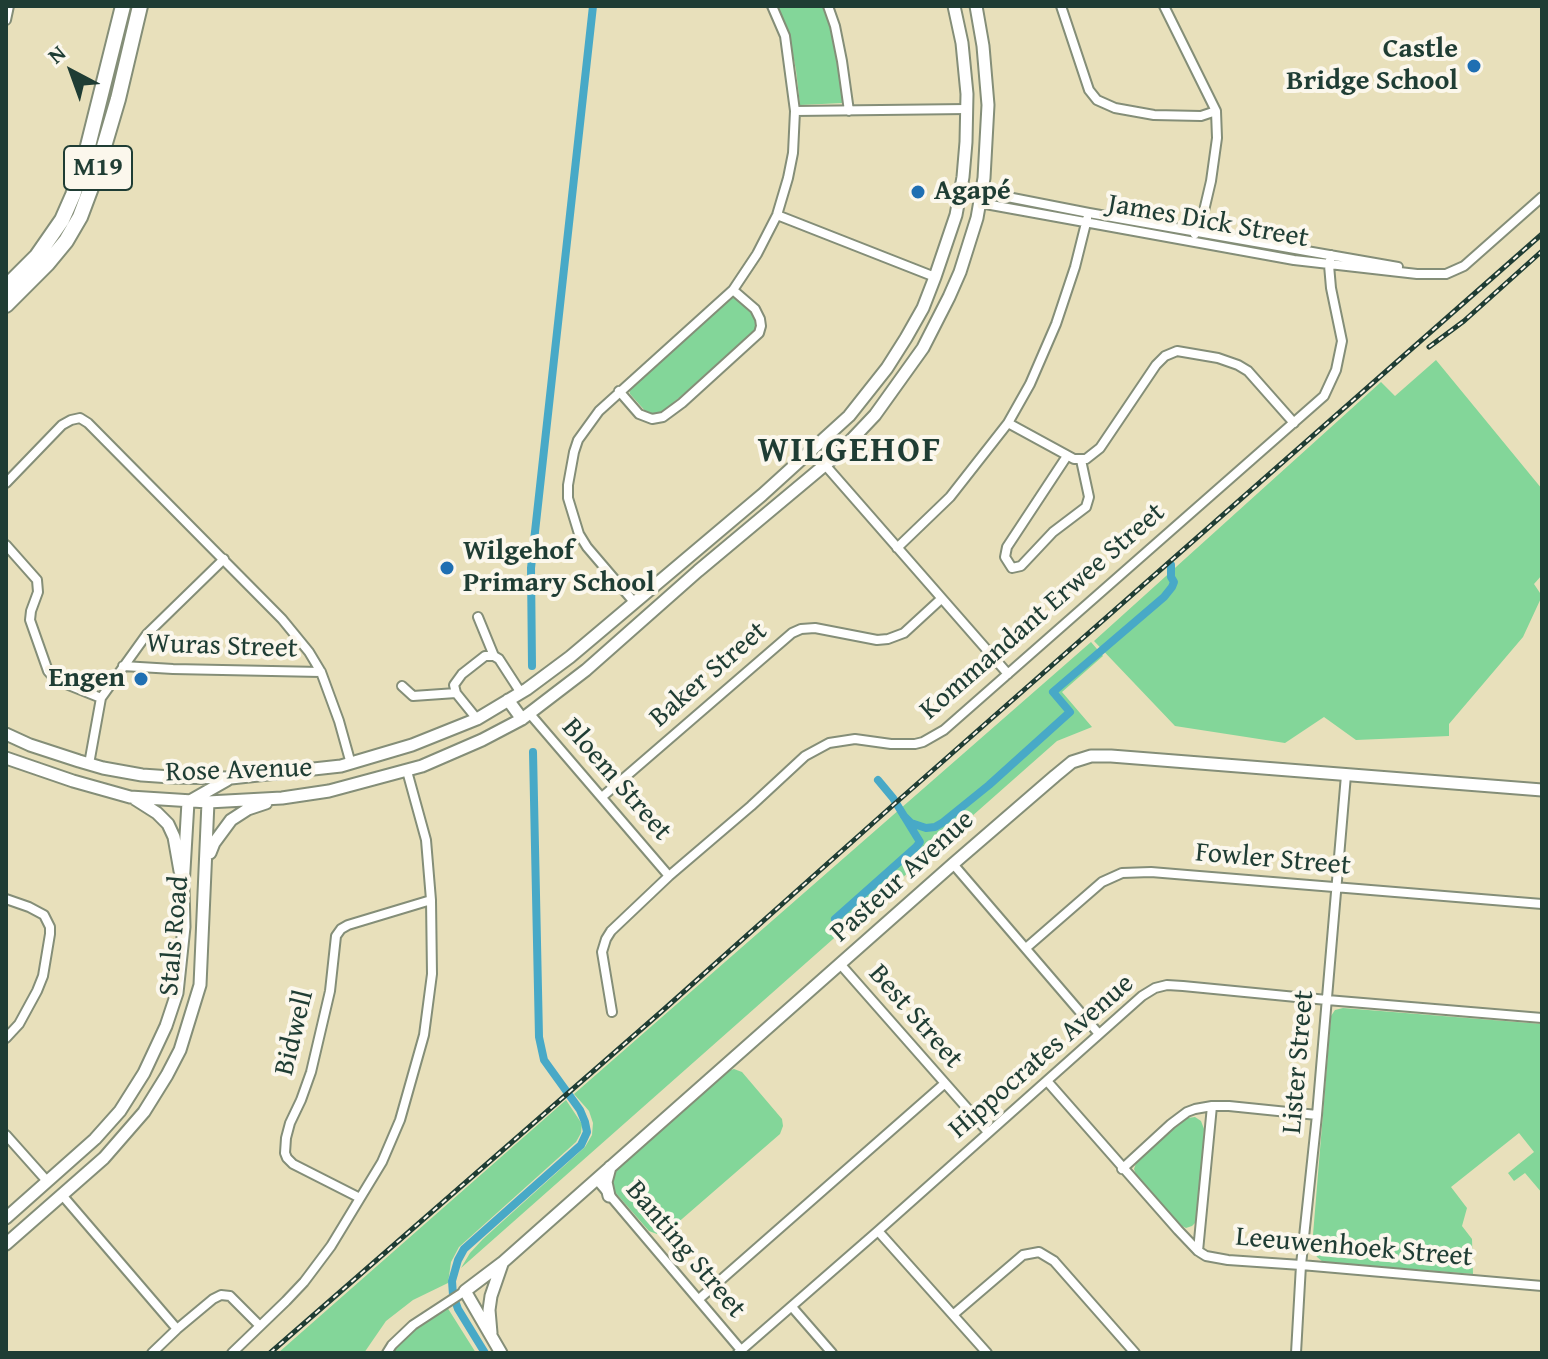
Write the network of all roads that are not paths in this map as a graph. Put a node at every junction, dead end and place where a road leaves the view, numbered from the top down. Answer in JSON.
{"nodes":[{"id":1,"x":9,"y":6,"type":"edge"},
{"id":2,"x":123,"y":6,"type":"edge"},
{"id":3,"x":140,"y":6,"type":"edge"},
{"id":4,"x":772,"y":6,"type":"edge"},
{"id":5,"x":828,"y":6,"type":"edge"},
{"id":6,"x":954,"y":6,"type":"edge"},
{"id":7,"x":976,"y":6,"type":"edge"},
{"id":8,"x":1061,"y":6,"type":"edge"},
{"id":9,"x":1164,"y":6,"type":"edge"},
{"id":10,"x":6,"y":20,"type":"edge"},
{"id":11,"x":106,"y":76,"type":"junction"},
{"id":12,"x":123,"y":78,"type":"junction"},
{"id":13,"x":967,"y":94,"type":"junction"},
{"id":14,"x":987,"y":95,"type":"junction"},
{"id":15,"x":795,"y":111,"type":"junction"},
{"id":16,"x":849,"y":111,"type":"junction"},
{"id":17,"x":1216,"y":111,"type":"junction"},
{"id":18,"x":967,"y":115,"type":"junction"},
{"id":19,"x":988,"y":122,"type":"junction"},
{"id":20,"x":91,"y":164,"type":"junction"},
{"id":21,"x":963,"y":177,"type":"junction"},
{"id":22,"x":984,"y":178,"type":"junction"},
{"id":23,"x":1542,"y":197,"type":"edge"},
{"id":24,"x":981,"y":198,"type":"junction"},
{"id":25,"x":1089,"y":213,"type":"junction"},
{"id":26,"x":777,"y":215,"type":"junction"},
{"id":27,"x":956,"y":215,"type":"junction"},
{"id":28,"x":977,"y":218,"type":"junction"},
{"id":29,"x":1085,"y":223,"type":"junction"},
{"id":30,"x":1198,"y":231,"type":"junction"},
{"id":31,"x":1189,"y":241,"type":"junction"},
{"id":32,"x":42,"y":260,"type":"junction"},
{"id":33,"x":1330,"y":260,"type":"junction"},
{"id":34,"x":937,"y":272,"type":"junction"},
{"id":35,"x":960,"y":272,"type":"junction"},
{"id":36,"x":6,"y":287,"type":"edge"},
{"id":37,"x":733,"y":290,"type":"junction"},
{"id":38,"x":930,"y":290,"type":"junction"},
{"id":39,"x":949,"y":297,"type":"junction"},
{"id":40,"x":6,"y":305,"type":"edge"},
{"id":41,"x":619,"y":391,"type":"junction"},
{"id":42,"x":1008,"y":423,"type":"junction"},
{"id":43,"x":1294,"y":423,"type":"junction"},
{"id":44,"x":824,"y":439,"type":"junction"},
{"id":45,"x":838,"y":454,"type":"junction"},
{"id":46,"x":1067,"y":456,"type":"junction"},
{"id":47,"x":803,"y":459,"type":"junction"},
{"id":48,"x":1081,"y":460,"type":"junction"},
{"id":49,"x":821,"y":470,"type":"junction"},
{"id":50,"x":6,"y":483,"type":"edge"},
{"id":51,"x":6,"y":545,"type":"edge"},
{"id":52,"x":897,"y":548,"type":"junction"},
{"id":53,"x":224,"y":559,"type":"junction"},
{"id":54,"x":644,"y":594,"type":"junction"},
{"id":55,"x":941,"y":599,"type":"junction"},
{"id":56,"x":634,"y":602,"type":"junction"},
{"id":57,"x":656,"y":608,"type":"junction"},
{"id":58,"x":622,"y":612,"type":"junction"},
{"id":59,"x":478,"y":617,"type":"dead end"},
{"id":60,"x":635,"y":627,"type":"junction"},
{"id":61,"x":494,"y":656,"type":"junction"},
{"id":62,"x":123,"y":666,"type":"junction"},
{"id":63,"x":321,"y":672,"type":"junction"},
{"id":64,"x":1008,"y":674,"type":"junction"},
{"id":65,"x":402,"y":686,"type":"dead end"},
{"id":66,"x":524,"y":691,"type":"junction"},
{"id":67,"x":456,"y":693,"type":"junction"},
{"id":68,"x":101,"y":698,"type":"junction"},
{"id":69,"x":508,"y":700,"type":"junction"},
{"id":70,"x":531,"y":713,"type":"junction"},
{"id":71,"x":477,"y":719,"type":"junction"},
{"id":72,"x":6,"y":734,"type":"edge"},
{"id":73,"x":412,"y":745,"type":"junction"},
{"id":74,"x":390,"y":752,"type":"junction"},
{"id":75,"x":6,"y":758,"type":"edge"},
{"id":76,"x":366,"y":759,"type":"junction"},
{"id":77,"x":89,"y":764,"type":"junction"},
{"id":78,"x":346,"y":765,"type":"junction"},
{"id":79,"x":422,"y":766,"type":"junction"},
{"id":80,"x":403,"y":772,"type":"junction"},
{"id":81,"x":1346,"y":775,"type":"junction"},
{"id":82,"x":171,"y":777,"type":"junction"},
{"id":83,"x":231,"y":778,"type":"junction"},
{"id":84,"x":374,"y":780,"type":"junction"},
{"id":85,"x":348,"y":786,"type":"junction"},
{"id":86,"x":1542,"y":790,"type":"edge"},
{"id":87,"x":130,"y":797,"type":"junction"},
{"id":88,"x":602,"y":797,"type":"junction"},
{"id":89,"x":205,"y":798,"type":"junction"},
{"id":90,"x":282,"y":798,"type":"junction"},
{"id":91,"x":188,"y":802,"type":"junction"},
{"id":92,"x":205,"y":863,"type":"junction"},
{"id":93,"x":953,"y":864,"type":"junction"},
{"id":94,"x":669,"y":876,"type":"junction"},
{"id":95,"x":183,"y":887,"type":"junction"},
{"id":96,"x":1336,"y":887,"type":"junction"},
{"id":97,"x":6,"y":899,"type":"edge"},
{"id":98,"x":431,"y":900,"type":"junction"},
{"id":99,"x":1542,"y":904,"type":"edge"},
{"id":100,"x":1026,"y":948,"type":"junction"},
{"id":101,"x":841,"y":965,"type":"junction"},
{"id":102,"x":1327,"y":1000,"type":"junction"},
{"id":103,"x":612,"y":1012,"type":"dead end"},
{"id":104,"x":1542,"y":1018,"type":"edge"},
{"id":105,"x":1099,"y":1034,"type":"junction"},
{"id":106,"x":6,"y":1038,"type":"edge"},
{"id":107,"x":160,"y":1042,"type":"junction"},
{"id":108,"x":180,"y":1050,"type":"junction"},
{"id":109,"x":1047,"y":1081,"type":"junction"},
{"id":110,"x":944,"y":1084,"type":"junction"},
{"id":111,"x":1212,"y":1106,"type":"junction"},
{"id":112,"x":1317,"y":1115,"type":"junction"},
{"id":113,"x":988,"y":1132,"type":"junction"},
{"id":114,"x":6,"y":1135,"type":"edge"},
{"id":115,"x":610,"y":1166,"type":"junction"},
{"id":116,"x":1122,"y":1169,"type":"junction"},
{"id":117,"x":57,"y":1173,"type":"junction"},
{"id":118,"x":596,"y":1179,"type":"junction"},
{"id":119,"x":43,"y":1185,"type":"junction"},
{"id":120,"x":62,"y":1195,"type":"junction"},
{"id":121,"x":609,"y":1196,"type":"junction"},
{"id":122,"x":360,"y":1198,"type":"junction"},
{"id":123,"x":6,"y":1218,"type":"edge"},
{"id":124,"x":878,"y":1231,"type":"junction"},
{"id":125,"x":6,"y":1244,"type":"edge"},
{"id":126,"x":1198,"y":1251,"type":"junction"},
{"id":127,"x":502,"y":1263,"type":"junction"},
{"id":128,"x":1301,"y":1265,"type":"junction"},
{"id":129,"x":1542,"y":1286,"type":"edge"},
{"id":130,"x":463,"y":1292,"type":"junction"},
{"id":131,"x":699,"y":1299,"type":"junction"},
{"id":132,"x":792,"y":1307,"type":"junction"},
{"id":133,"x":954,"y":1314,"type":"junction"},
{"id":134,"x":260,"y":1326,"type":"junction"},
{"id":135,"x":177,"y":1329,"type":"junction"},
{"id":136,"x":492,"y":1338,"type":"junction"},
{"id":137,"x":739,"y":1352,"type":"edge"},
{"id":138,"x":152,"y":1353,"type":"edge"},
{"id":139,"x":232,"y":1353,"type":"edge"},
{"id":140,"x":387,"y":1353,"type":"edge"},
{"id":141,"x":501,"y":1353,"type":"edge"},
{"id":142,"x":832,"y":1353,"type":"edge"},
{"id":143,"x":987,"y":1353,"type":"edge"},
{"id":144,"x":1135,"y":1353,"type":"edge"},
{"id":145,"x":1296,"y":1353,"type":"edge"}],
"edges":[{"from":1,"to":10,"type":"street"},
{"from":2,"to":11,"type":"highway","number":"M19"},
{"from":3,"to":12,"type":"highway","number":"M19"},
{"from":4,"to":15,"type":"street"},
{"from":5,"to":16,"type":"street"},
{"from":6,"to":13,"type":"street","name":"Rose Avenue"},
{"from":7,"to":14,"type":"street","name":"Rose Avenue"},
{"from":8,"to":17,"type":"street"},
{"from":9,"to":17,"type":"street"},
{"from":11,"to":12,"type":"highway"},
{"from":11,"to":20,"type":"highway","number":"M19"},
{"from":12,"to":20,"type":"highway","number":"M19"},
{"from":13,"to":14,"type":"street"},
{"from":13,"to":18,"type":"street","name":"Rose Avenue"},
{"from":14,"to":19,"type":"street","name":"Rose Avenue"},
{"from":15,"to":16,"type":"street"},
{"from":15,"to":26,"type":"street"},
{"from":16,"to":18,"type":"street"},
{"from":17,"to":30,"type":"street"},
{"from":18,"to":19,"type":"street"},
{"from":18,"to":21,"type":"street","name":"Rose Avenue"},
{"from":19,"to":22,"type":"street","name":"Rose Avenue"},
{"from":20,"to":32,"type":"highway","number":"M19"},
{"from":21,"to":22,"type":"street"},
{"from":21,"to":27,"type":"street","name":"Rose Avenue"},
{"from":22,"to":24,"type":"street","name":"Rose Avenue"},
{"from":23,"to":33,"type":"street","name":"James Dick Street"},
{"from":24,"to":25,"type":"street","name":"James Dick Street"},
{"from":24,"to":28,"type":"street","name":"Rose Avenue"},
{"from":24,"to":29,"type":"street","name":"James Dick Street"},
{"from":25,"to":29,"type":"street"},
{"from":25,"to":30,"type":"street","name":"James Dick Street"},
{"from":26,"to":34,"type":"street"},
{"from":26,"to":37,"type":"street"},
{"from":27,"to":28,"type":"street"},
{"from":27,"to":34,"type":"street","name":"Rose Avenue"},
{"from":28,"to":35,"type":"street","name":"Rose Avenue"},
{"from":29,"to":31,"type":"street","name":"James Dick Street"},
{"from":29,"to":42,"type":"street"},
{"from":30,"to":31,"type":"street"},
{"from":30,"to":33,"type":"street","name":"James Dick Street"},
{"from":31,"to":33,"type":"street","name":"James Dick Street"},
{"from":32,"to":36,"type":"highway","number":"M19"},
{"from":32,"to":40,"type":"highway","number":"M19"},
{"from":33,"to":43,"type":"street","name":"Kommandant Erwee Street"},
{"from":34,"to":35,"type":"street"},
{"from":34,"to":38,"type":"street","name":"Rose Avenue"},
{"from":35,"to":39,"type":"street","name":"Rose Avenue"},
{"from":37,"to":41,"type":"street"},
{"from":37,"to":41,"type":"street"},
{"from":38,"to":39,"type":"street"},
{"from":38,"to":44,"type":"street","name":"Rose Avenue"},
{"from":39,"to":45,"type":"street","name":"Rose Avenue"},
{"from":41,"to":56,"type":"street"},
{"from":42,"to":46,"type":"street"},
{"from":42,"to":52,"type":"street"},
{"from":43,"to":48,"type":"street"},
{"from":43,"to":64,"type":"street","name":"Kommandant Erwee Street"},
{"from":44,"to":45,"type":"street"},
{"from":44,"to":47,"type":"street","name":"Rose Avenue"},
{"from":45,"to":49,"type":"street","name":"Rose Avenue"},
{"from":46,"to":48,"type":"street"},
{"from":46,"to":48,"type":"street"},
{"from":47,"to":49,"type":"street"},
{"from":47,"to":54,"type":"street","name":"Rose Avenue"},
{"from":49,"to":52,"type":"street"},
{"from":49,"to":57,"type":"street","name":"Rose Avenue"},
{"from":50,"to":53,"type":"street"},
{"from":51,"to":68,"type":"street"},
{"from":52,"to":55,"type":"street"},
{"from":53,"to":62,"type":"street"},
{"from":53,"to":63,"type":"street"},
{"from":54,"to":56,"type":"street","name":"Rose Avenue"},
{"from":54,"to":57,"type":"street"},
{"from":55,"to":64,"type":"street"},
{"from":55,"to":88,"type":"street","name":"Baker Street"},
{"from":56,"to":58,"type":"street","name":"Rose Avenue"},
{"from":57,"to":60,"type":"street","name":"Rose Avenue"},
{"from":58,"to":60,"type":"street"},
{"from":58,"to":66,"type":"street","name":"Rose Avenue"},
{"from":59,"to":61,"type":"street"},
{"from":60,"to":70,"type":"street","name":"Rose Avenue"},
{"from":61,"to":66,"type":"street"},
{"from":61,"to":67,"type":"street"},
{"from":62,"to":63,"type":"street","name":"Wuras Street"},
{"from":62,"to":68,"type":"street"},
{"from":63,"to":78,"type":"street"},
{"from":64,"to":94,"type":"street","name":"Kommandant Erwee Street"},
{"from":65,"to":67,"type":"street"},
{"from":66,"to":69,"type":"street","name":"Rose Avenue"},
{"from":66,"to":70,"type":"street"},
{"from":67,"to":71,"type":"street"},
{"from":68,"to":77,"type":"street"},
{"from":69,"to":70,"type":"street"},
{"from":69,"to":71,"type":"street","name":"Rose Avenue"},
{"from":70,"to":79,"type":"street","name":"Rose Avenue"},
{"from":70,"to":88,"type":"street","name":"Bloem Street"},
{"from":71,"to":73,"type":"street","name":"Rose Avenue"},
{"from":72,"to":77,"type":"street","name":"Rose Avenue"},
{"from":73,"to":74,"type":"street","name":"Rose Avenue"},
{"from":73,"to":79,"type":"street"},
{"from":74,"to":76,"type":"street","name":"Rose Avenue"},
{"from":74,"to":80,"type":"street"},
{"from":75,"to":87,"type":"street","name":"Rose Avenue"},
{"from":76,"to":78,"type":"street","name":"Rose Avenue"},
{"from":76,"to":84,"type":"street"},
{"from":77,"to":82,"type":"street","name":"Rose Avenue"},
{"from":78,"to":83,"type":"street","name":"Rose Avenue"},
{"from":78,"to":85,"type":"street"},
{"from":79,"to":80,"type":"street","name":"Rose Avenue"},
{"from":80,"to":84,"type":"street","name":"Rose Avenue"},
{"from":80,"to":98,"type":"street"},
{"from":81,"to":86,"type":"street","name":"Pasteur Avenue"},
{"from":81,"to":93,"type":"street","name":"Pasteur Avenue"},
{"from":81,"to":96,"type":"street","name":"Lister Street"},
{"from":82,"to":83,"type":"street","name":"Rose Avenue"},
{"from":82,"to":89,"type":"street"},
{"from":83,"to":89,"type":"street"},
{"from":84,"to":85,"type":"street","name":"Rose Avenue"},
{"from":85,"to":90,"type":"street","name":"Rose Avenue"},
{"from":87,"to":91,"type":"street","name":"Rose Avenue"},
{"from":87,"to":95,"type":"street"},
{"from":88,"to":94,"type":"street","name":"Bloem Street"},
{"from":89,"to":90,"type":"street","name":"Rose Avenue"},
{"from":89,"to":91,"type":"street","name":"Rose Avenue"},
{"from":89,"to":92,"type":"street","name":"Stals Road"},
{"from":90,"to":92,"type":"street"},
{"from":91,"to":95,"type":"street","name":"Stals Road"},
{"from":92,"to":108,"type":"street","name":"Stals Road"},
{"from":93,"to":100,"type":"street"},
{"from":93,"to":101,"type":"street","name":"Pasteur Avenue"},
{"from":94,"to":103,"type":"street","name":"Kommandant Erwee Street"},
{"from":95,"to":107,"type":"street","name":"Stals Road"},
{"from":96,"to":99,"type":"street","name":"Fowler Street"},
{"from":96,"to":100,"type":"street","name":"Fowler Street"},
{"from":96,"to":102,"type":"street","name":"Lister Street"},
{"from":97,"to":106,"type":"street"},
{"from":98,"to":122,"type":"street"},
{"from":98,"to":122,"type":"street","name":"Bidwell"},
{"from":100,"to":105,"type":"street"},
{"from":101,"to":110,"type":"street","name":"Best Street"},
{"from":101,"to":115,"type":"street","name":"Pasteur Avenue"},
{"from":102,"to":104,"type":"street","name":"Hippocrates Avenue"},
{"from":102,"to":105,"type":"street","name":"Hippocrates Avenue"},
{"from":102,"to":112,"type":"street","name":"Lister Street"},
{"from":105,"to":109,"type":"street","name":"Hippocrates Avenue"},
{"from":107,"to":108,"type":"street"},
{"from":107,"to":117,"type":"street","name":"Stals Road"},
{"from":108,"to":120,"type":"street","name":"Stals Road"},
{"from":109,"to":113,"type":"street","name":"Hippocrates Avenue"},
{"from":109,"to":116,"type":"street","name":"Leeuwenhoek Street"},
{"from":110,"to":113,"type":"street","name":"Best Street"},
{"from":110,"to":131,"type":"street"},
{"from":111,"to":112,"type":"street"},
{"from":111,"to":116,"type":"street"},
{"from":111,"to":126,"type":"street"},
{"from":112,"to":128,"type":"street","name":"Lister Street"},
{"from":113,"to":124,"type":"street","name":"Hippocrates Avenue"},
{"from":114,"to":119,"type":"street"},
{"from":115,"to":118,"type":"street","name":"Pasteur Avenue"},
{"from":115,"to":121,"type":"street"},
{"from":116,"to":126,"type":"street","name":"Leeuwenhoek Street"},
{"from":117,"to":119,"type":"street","name":"Stals Road"},
{"from":117,"to":120,"type":"street"},
{"from":118,"to":121,"type":"street","name":"Banting Street"},
{"from":118,"to":127,"type":"street","name":"Pasteur Avenue"},
{"from":119,"to":120,"type":"street"},
{"from":119,"to":123,"type":"street","name":"Stals Road"},
{"from":120,"to":125,"type":"street","name":"Stals Road"},
{"from":120,"to":135,"type":"street"},
{"from":121,"to":131,"type":"street","name":"Banting Street"},
{"from":122,"to":134,"type":"street"},
{"from":124,"to":132,"type":"street","name":"Hippocrates Avenue"},
{"from":124,"to":133,"type":"street"},
{"from":126,"to":128,"type":"street","name":"Leeuwenhoek Street"},
{"from":127,"to":130,"type":"street","name":"Pasteur Avenue"},
{"from":127,"to":136,"type":"street"},
{"from":128,"to":129,"type":"street","name":"Leeuwenhoek Street"},
{"from":128,"to":145,"type":"street","name":"Lister Street"},
{"from":130,"to":136,"type":"street"},
{"from":130,"to":140,"type":"street"},
{"from":131,"to":137,"type":"street","name":"Banting Street"},
{"from":132,"to":137,"type":"street","name":"Hippocrates Avenue"},
{"from":132,"to":142,"type":"street"},
{"from":133,"to":143,"type":"street"},
{"from":133,"to":144,"type":"street"},
{"from":134,"to":135,"type":"street"},
{"from":134,"to":139,"type":"street"},
{"from":135,"to":138,"type":"street"},
{"from":136,"to":141,"type":"street"}]}
